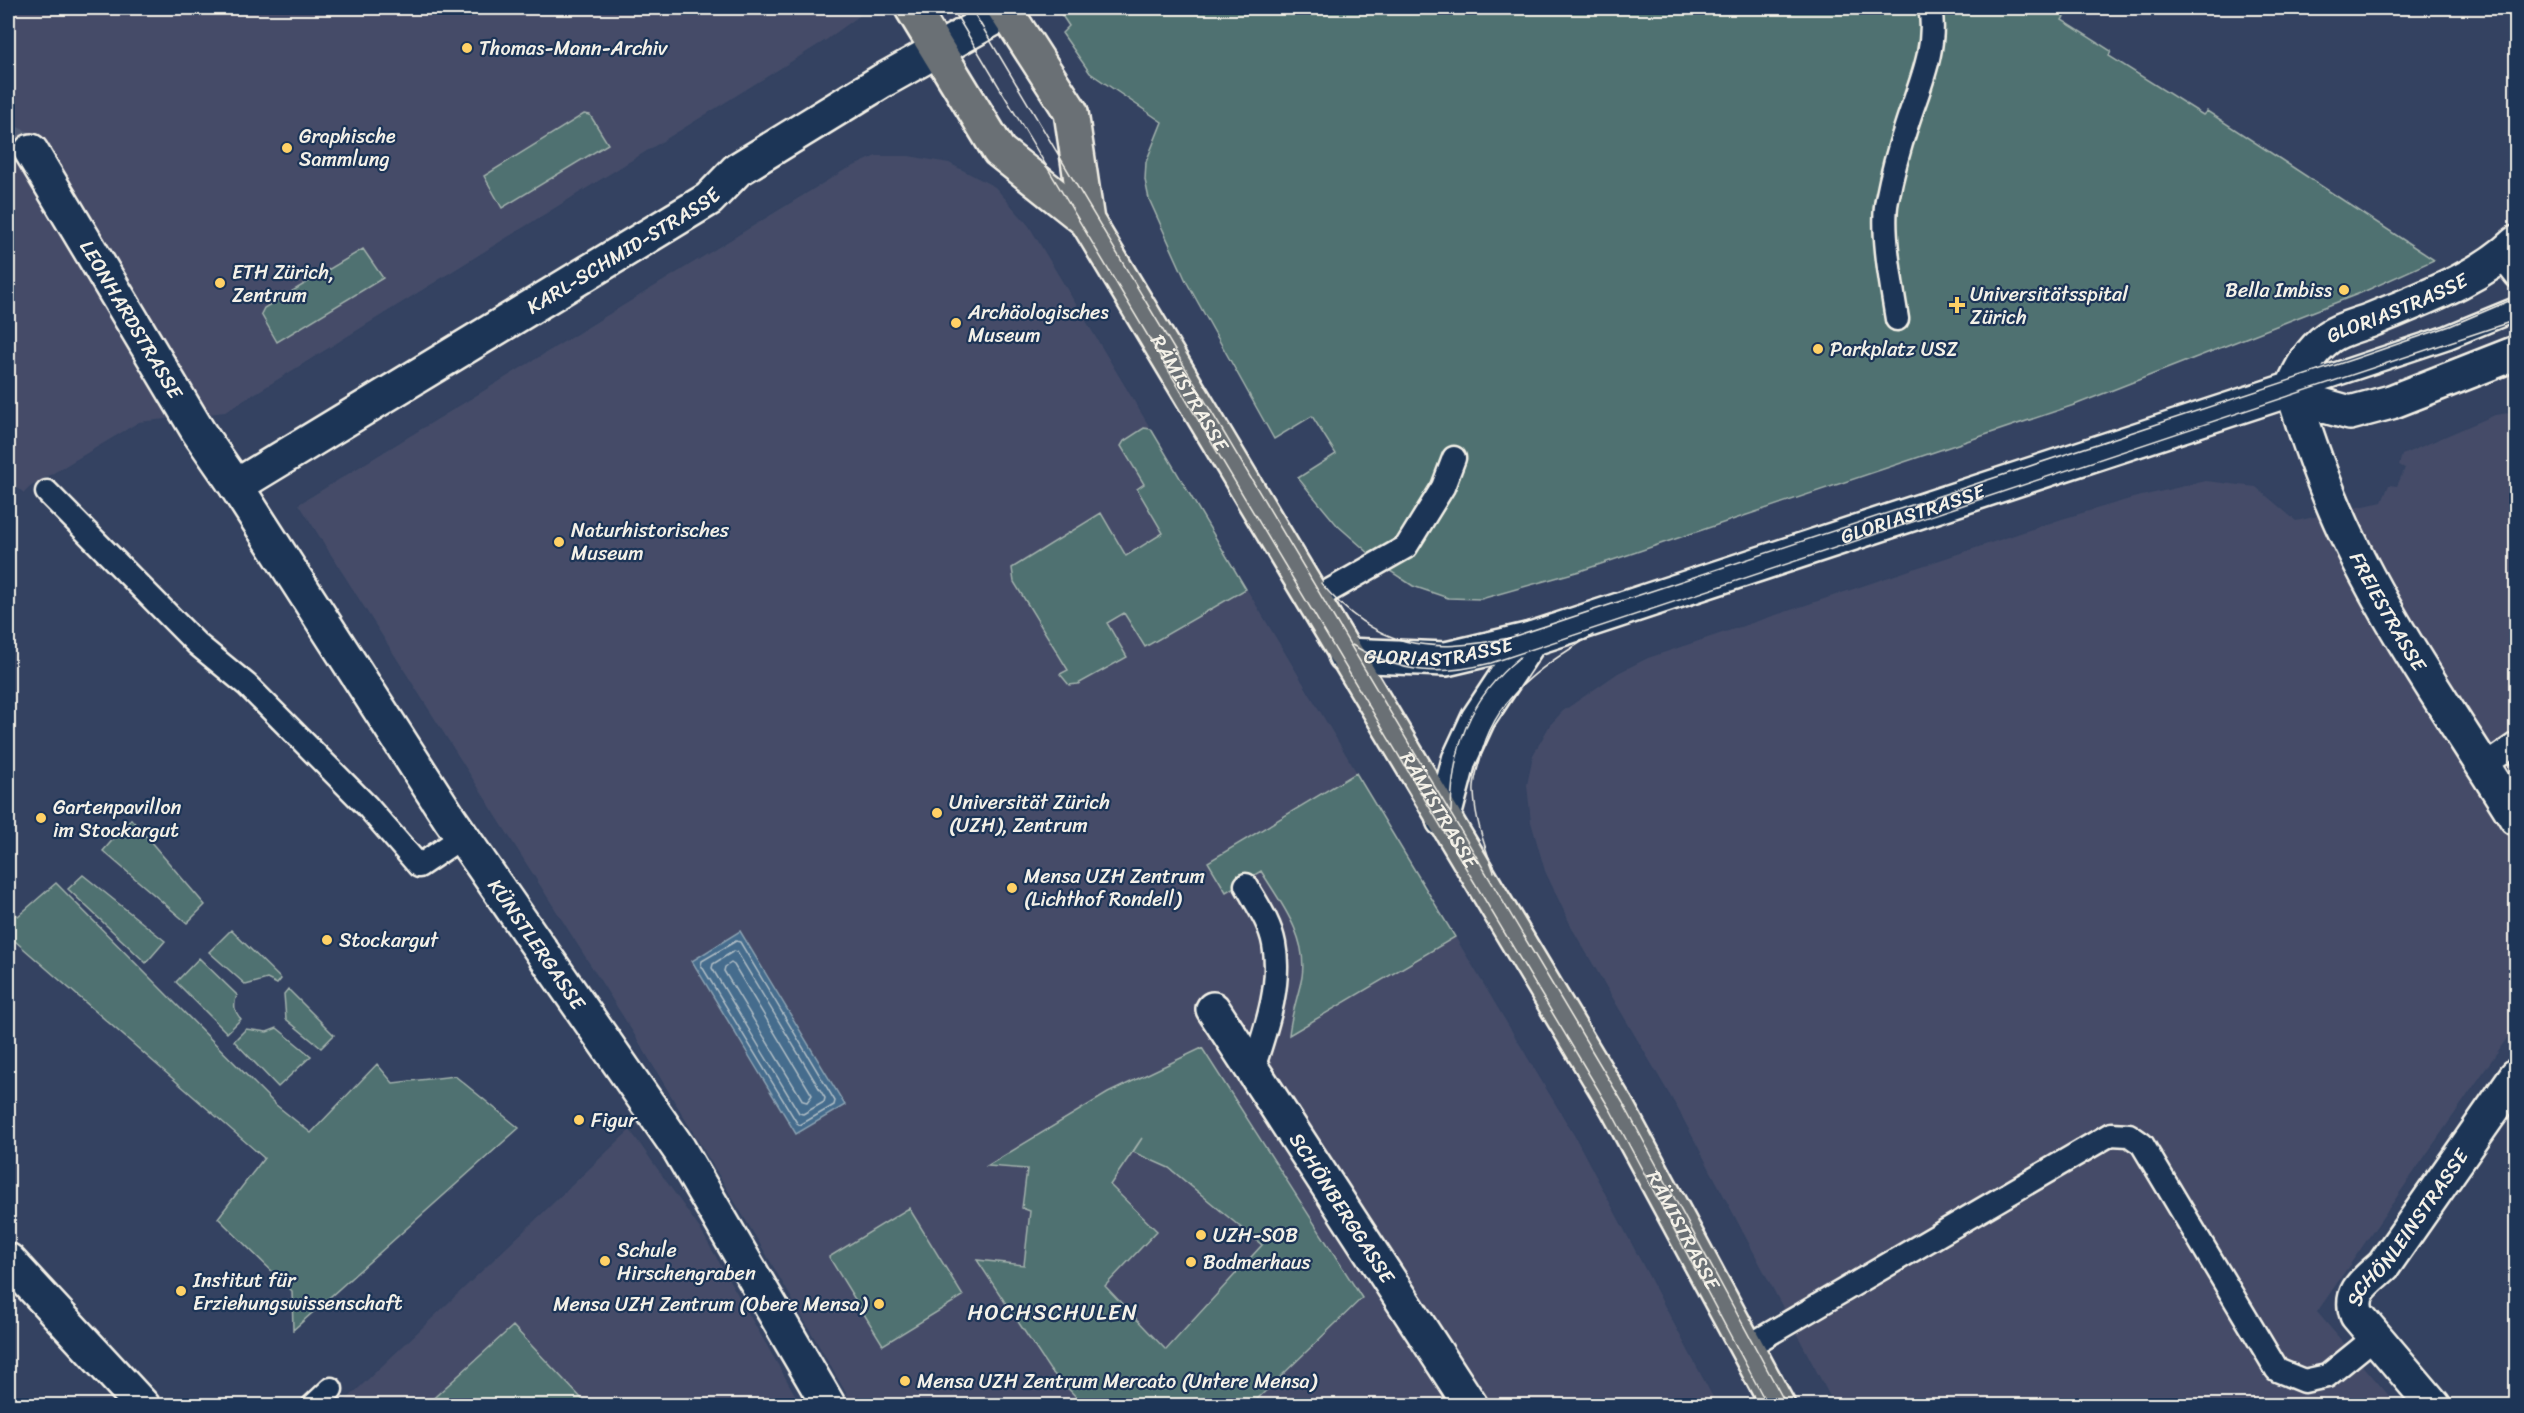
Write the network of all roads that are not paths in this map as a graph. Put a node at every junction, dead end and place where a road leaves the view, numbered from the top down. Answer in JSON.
{"nodes":[{"id":1,"x":912,"y":8,"type":"edge"},
{"id":2,"x":1930,"y":8,"type":"edge"},
{"id":3,"x":1006,"y":9,"type":"edge"},
{"id":4,"x":938,"y":50,"type":"junction"},
{"id":5,"x":31,"y":151,"type":"tunnel mouth"},
{"id":6,"x":1087,"y":221,"type":"junction"},
{"id":7,"x":2511,"y":259,"type":"edge"},
{"id":8,"x":2517,"y":309,"type":"edge"},
{"id":9,"x":1897,"y":319,"type":"dead end"},
{"id":10,"x":2517,"y":353,"type":"edge"},
{"id":11,"x":2292,"y":389,"type":"junction"},
{"id":12,"x":1454,"y":458,"type":"dead end"},
{"id":13,"x":236,"y":486,"type":"junction"},
{"id":14,"x":47,"y":492,"type":"dead end"},
{"id":15,"x":1313,"y":600,"type":"junction"},
{"id":16,"x":1531,"y":639,"type":"junction"},
{"id":17,"x":1345,"y":656,"type":"junction"},
{"id":18,"x":2517,"y":744,"type":"edge"},
{"id":19,"x":2484,"y":766,"type":"junction"},
{"id":20,"x":2517,"y":818,"type":"edge"},
{"id":21,"x":1443,"y":820,"type":"junction"},
{"id":22,"x":462,"y":837,"type":"junction"},
{"id":23,"x":1246,"y":885,"type":"dead end"},
{"id":24,"x":1213,"y":1009,"type":"dead end"},
{"id":25,"x":1252,"y":1072,"type":"junction"},
{"id":26,"x":2517,"y":1076,"type":"edge"},
{"id":27,"x":8,"y":1260,"type":"edge"},
{"id":28,"x":2375,"y":1336,"type":"junction"},
{"id":29,"x":1747,"y":1347,"type":"junction"},
{"id":30,"x":331,"y":1389,"type":"dead end"},
{"id":31,"x":144,"y":1406,"type":"edge"},
{"id":32,"x":313,"y":1406,"type":"edge"},
{"id":33,"x":829,"y":1406,"type":"edge"},
{"id":34,"x":1471,"y":1406,"type":"edge"},
{"id":35,"x":1778,"y":1406,"type":"edge"},
{"id":36,"x":2434,"y":1406,"type":"edge"}],
"edges":[{"from":1,"to":4,"type":"main road","name":"RÄMISTRASSE"},
{"from":2,"to":9,"type":"lane"},
{"from":3,"to":4,"type":"street","name":"KARL-SCHMID-STRASSE"},
{"from":3,"to":6,"type":"main road","name":"RÄMISTRASSE"},
{"from":4,"to":6,"type":"main road","name":"RÄMISTRASSE"},
{"from":4,"to":13,"type":"street","name":"KARL-SCHMID-STRASSE"},
{"from":5,"to":13,"type":"street","name":"LEONHARDSTRASSE"},
{"from":6,"to":15,"type":"main road","name":"RÄMISTRASSE"},
{"from":7,"to":11,"type":"street","name":"GLORIASTRASSE"},
{"from":8,"to":11,"type":"lane","name":"GLORIASTRASSE"},
{"from":10,"to":11,"type":"street"},
{"from":11,"to":16,"type":"street","name":"GLORIASTRASSE"},
{"from":11,"to":19,"type":"street","name":"FREIESTRASSE"},
{"from":12,"to":15,"type":"lane"},
{"from":13,"to":22,"type":"street","name":"KÜNSTLERGASSE"},
{"from":14,"to":22,"type":"lane"},
{"from":15,"to":17,"type":"main road","name":"RÄMISTRASSE"},
{"from":16,"to":17,"type":"street","name":"GLORIASTRASSE"},
{"from":16,"to":21,"type":"street","name":"GLORIASTRASSE"},
{"from":17,"to":21,"type":"main road","name":"RÄMISTRASSE"},
{"from":18,"to":19,"type":"lane"},
{"from":19,"to":20,"type":"street","name":"FREIESTRASSE"},
{"from":21,"to":29,"type":"main road","name":"RÄMISTRASSE"},
{"from":22,"to":33,"type":"street","name":"KÜNSTLERGASSE"},
{"from":23,"to":25,"type":"lane"},
{"from":24,"to":25,"type":"street","name":"SCHÖNBERGGASSE"},
{"from":25,"to":34,"type":"street","name":"SCHÖNBERGGASSE"},
{"from":26,"to":28,"type":"street","name":"SCHÖNLEINSTRASSE"},
{"from":27,"to":31,"type":"street"},
{"from":28,"to":29,"type":"lane"},
{"from":28,"to":36,"type":"street","name":"SCHÖNLEINSTRASSE"},
{"from":29,"to":35,"type":"main road","name":"RÄMISTRASSE"},
{"from":30,"to":32,"type":"lane"}]}
